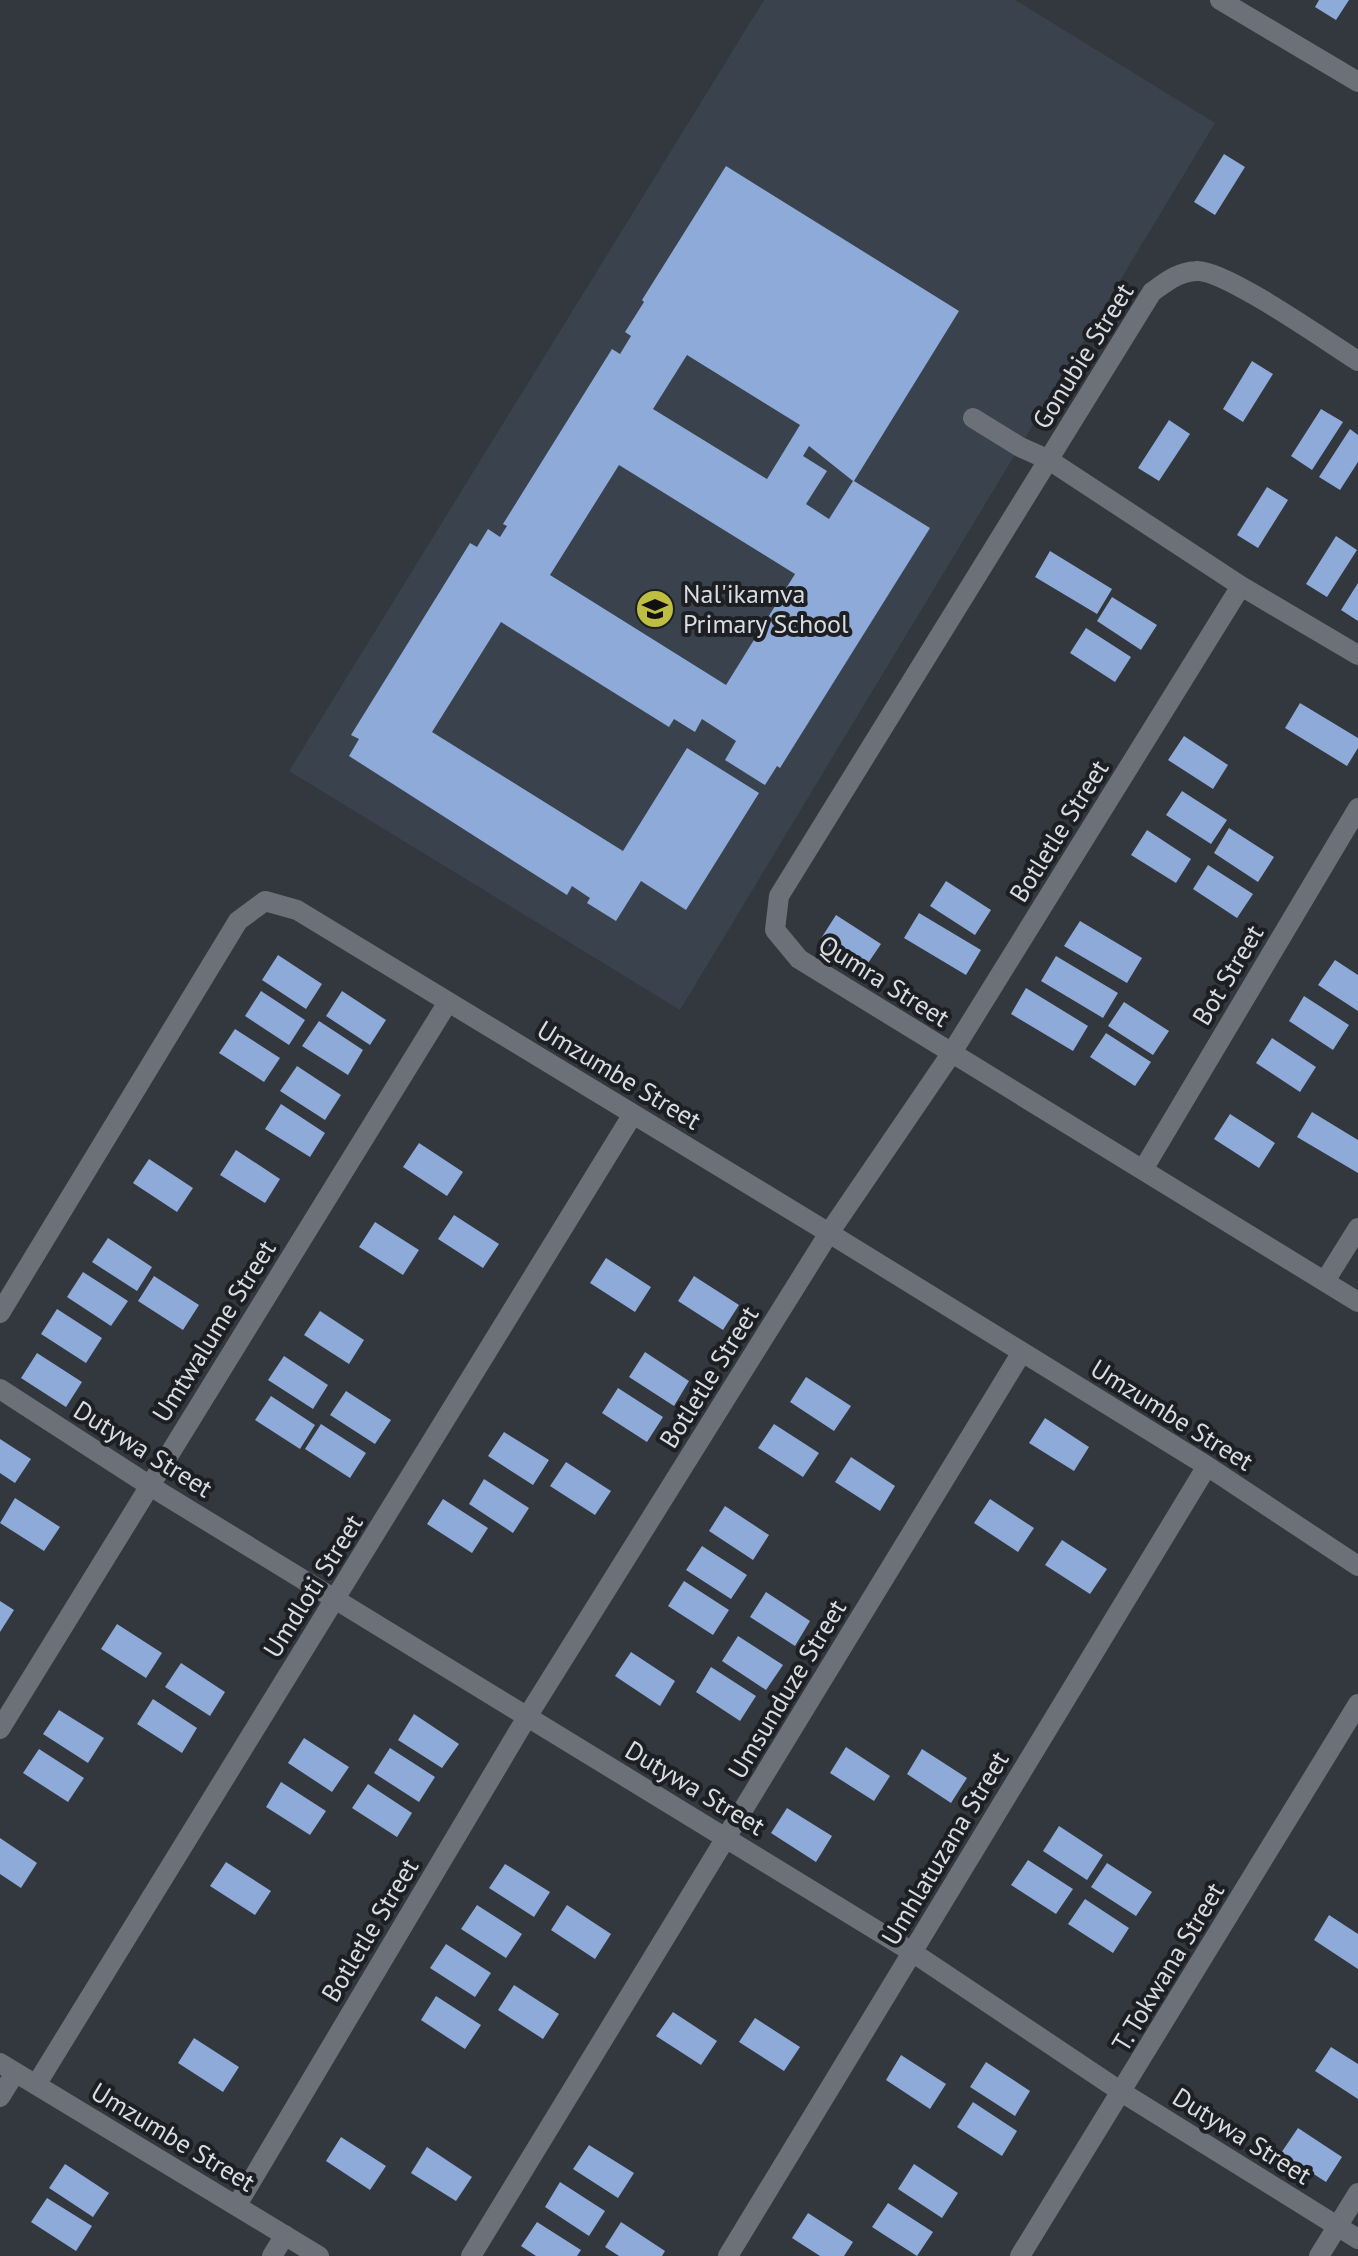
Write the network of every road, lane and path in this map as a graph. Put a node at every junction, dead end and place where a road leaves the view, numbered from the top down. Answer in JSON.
{"nodes":[{"id":1,"x":1220,"y":0,"type":"edge"},
{"id":2,"x":1358,"y":82,"type":"edge"},
{"id":3,"x":1358,"y":361,"type":"edge"},
{"id":4,"x":973,"y":418,"type":"dead end"},
{"id":5,"x":1049,"y":460,"type":"junction"},
{"id":6,"x":1241,"y":586,"type":"junction"},
{"id":7,"x":1358,"y":655,"type":"edge"},
{"id":8,"x":1358,"y":808,"type":"edge"},
{"id":9,"x":448,"y":1002,"type":"junction"},
{"id":10,"x":951,"y":1054,"type":"junction"},
{"id":11,"x":633,"y":1114,"type":"junction"},
{"id":12,"x":1144,"y":1168,"type":"junction"},
{"id":13,"x":1358,"y":1228,"type":"edge"},
{"id":14,"x":829,"y":1233,"type":"junction"},
{"id":15,"x":1325,"y":1281,"type":"junction"},
{"id":16,"x":1358,"y":1302,"type":"edge"},
{"id":17,"x":0,"y":1313,"type":"edge"},
{"id":18,"x":1022,"y":1352,"type":"junction"},
{"id":19,"x":0,"y":1389,"type":"edge"},
{"id":20,"x":1207,"y":1466,"type":"junction"},
{"id":21,"x":150,"y":1486,"type":"junction"},
{"id":22,"x":1358,"y":1566,"type":"edge"},
{"id":23,"x":336,"y":1599,"type":"junction"},
{"id":24,"x":1358,"y":1704,"type":"edge"},
{"id":25,"x":527,"y":1717,"type":"junction"},
{"id":26,"x":0,"y":1729,"type":"edge"},
{"id":27,"x":727,"y":1838,"type":"junction"},
{"id":28,"x":912,"y":1952,"type":"junction"},
{"id":29,"x":8,"y":2068,"type":"edge"},
{"id":30,"x":36,"y":2085,"type":"junction"},
{"id":31,"x":1123,"y":2093,"type":"junction"},
{"id":32,"x":0,"y":2097,"type":"edge"},
{"id":33,"x":1358,"y":2193,"type":"edge"},
{"id":34,"x":237,"y":2205,"type":"junction"},
{"id":35,"x":1338,"y":2226,"type":"junction"},
{"id":36,"x":285,"y":2235,"type":"junction"},
{"id":37,"x":1358,"y":2239,"type":"edge"},
{"id":38,"x":272,"y":2256,"type":"edge"},
{"id":39,"x":319,"y":2256,"type":"edge"},
{"id":40,"x":471,"y":2256,"type":"edge"},
{"id":41,"x":728,"y":2256,"type":"edge"},
{"id":42,"x":1020,"y":2256,"type":"edge"},
{"id":43,"x":1319,"y":2256,"type":"edge"}],
"edges":[{"from":1,"to":2,"type":"street"},
{"from":3,"to":5,"type":"street","name":"Gonubie Street"},
{"from":4,"to":5,"type":"street"},
{"from":5,"to":6,"type":"street","name":"Gonubie Street"},
{"from":5,"to":10,"type":"street","name":"Qumra Street"},
{"from":6,"to":7,"type":"street","name":"Gonubie Street"},
{"from":6,"to":10,"type":"street","name":"Botletle Street"},
{"from":8,"to":12,"type":"street","name":"Bot Street"},
{"from":9,"to":11,"type":"street","name":"Umzumbe Street"},
{"from":9,"to":17,"type":"street","name":"Umzumbe Street"},
{"from":9,"to":21,"type":"street","name":"Umtwalume Street"},
{"from":10,"to":12,"type":"street","name":"Qumra Street"},
{"from":10,"to":14,"type":"street","name":"Botletle Street"},
{"from":11,"to":14,"type":"street","name":"Umzumbe Street"},
{"from":11,"to":23,"type":"street","name":"Umdloti Street"},
{"from":12,"to":15,"type":"street","name":"Qumra Street"},
{"from":13,"to":15,"type":"street"},
{"from":14,"to":18,"type":"street","name":"Umzumbe Street"},
{"from":14,"to":25,"type":"street","name":"Botletle Street"},
{"from":15,"to":16,"type":"street","name":"Qumra Street"},
{"from":18,"to":20,"type":"street","name":"Umzumbe Street"},
{"from":18,"to":27,"type":"street","name":"Umsunduze Street"},
{"from":19,"to":21,"type":"street","name":"Dutywa Street"},
{"from":20,"to":22,"type":"street","name":"Umzumbe Street"},
{"from":20,"to":28,"type":"street","name":"Umhlatuzana Street"},
{"from":21,"to":23,"type":"street","name":"Dutywa Street"},
{"from":21,"to":26,"type":"street","name":"Umtwalume Street"},
{"from":23,"to":25,"type":"street","name":"Dutywa Street"},
{"from":23,"to":30,"type":"street","name":"Umdloti Street"},
{"from":24,"to":31,"type":"street","name":"T. Tokwana Street"},
{"from":25,"to":27,"type":"street","name":"Dutywa Street"},
{"from":25,"to":34,"type":"street","name":"Botletle Street"},
{"from":27,"to":28,"type":"street","name":"Dutywa Street"},
{"from":27,"to":40,"type":"street","name":"Umsunduze Street"},
{"from":28,"to":31,"type":"street","name":"Dutywa Street"},
{"from":28,"to":41,"type":"street","name":"Umhlatuzana Street"},
{"from":29,"to":30,"type":"street","name":"Umzumbe Street"},
{"from":29,"to":32,"type":"street"},
{"from":30,"to":34,"type":"street","name":"Umzumbe Street"},
{"from":31,"to":35,"type":"street","name":"Dutywa Street"},
{"from":31,"to":42,"type":"street","name":"T. Tokwana Street"},
{"from":33,"to":35,"type":"street"},
{"from":34,"to":36,"type":"street","name":"Umzumbe Street"},
{"from":35,"to":37,"type":"street","name":"Dutywa Street"},
{"from":35,"to":43,"type":"street"},
{"from":36,"to":38,"type":"street"},
{"from":36,"to":39,"type":"street","name":"Umzumbe Street"}]}
